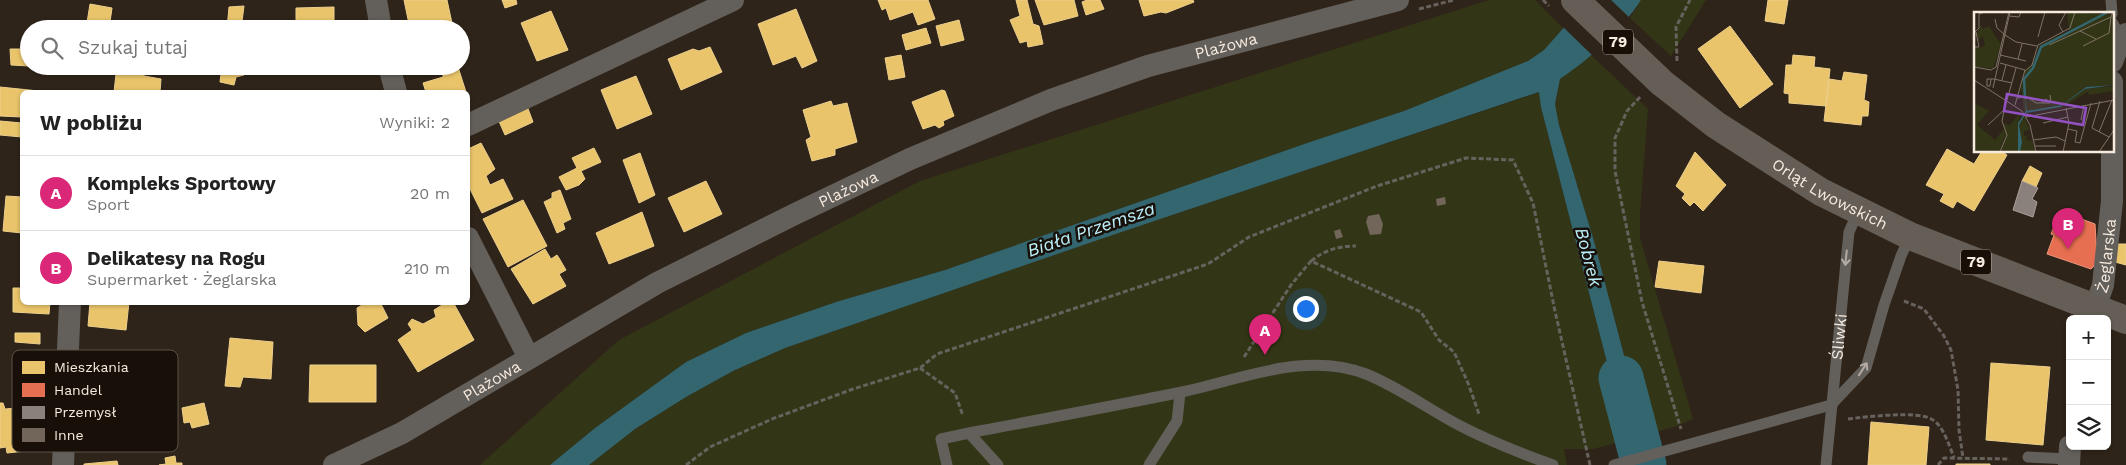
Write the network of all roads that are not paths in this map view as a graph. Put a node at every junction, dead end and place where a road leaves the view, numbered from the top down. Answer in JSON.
{"nodes":[{"id":1,"x":376,"y":0,"type":"edge"},
{"id":2,"x":733,"y":0,"type":"edge"},
{"id":3,"x":1398,"y":0,"type":"edge"},
{"id":4,"x":1575,"y":0,"type":"edge"},
{"id":5,"x":379,"y":20,"type":"edge"},
{"id":6,"x":2120,"y":31,"type":"edge"},
{"id":7,"x":2114,"y":54,"type":"edge"},
{"id":8,"x":391,"y":75,"type":"edge"},
{"id":9,"x":395,"y":90,"type":"edge"},
{"id":10,"x":470,"y":124,"type":"edge"},
{"id":11,"x":2112,"y":152,"type":"edge"},
{"id":12,"x":1858,"y":212,"type":"junction"},
{"id":13,"x":1910,"y":236,"type":"junction"},
{"id":14,"x":470,"y":242,"type":"edge"},
{"id":15,"x":70,"y":305,"type":"edge"},
{"id":16,"x":2087,"y":310,"type":"edge"},
{"id":17,"x":2126,"y":320,"type":"edge"},
{"id":18,"x":68,"y":350,"type":"edge"},
{"id":19,"x":529,"y":358,"type":"junction"},
{"id":20,"x":1180,"y":393,"type":"junction"},
{"id":21,"x":1831,"y":405,"type":"junction"},
{"id":22,"x":969,"y":433,"type":"junction"},
{"id":23,"x":64,"y":452,"type":"edge"},
{"id":24,"x":2028,"y":457,"type":"road end"},
{"id":25,"x":2070,"y":457,"type":"edge"},
{"id":26,"x":63,"y":465,"type":"edge"},
{"id":27,"x":334,"y":465,"type":"edge"},
{"id":28,"x":946,"y":465,"type":"edge"},
{"id":29,"x":998,"y":465,"type":"edge"},
{"id":30,"x":1149,"y":465,"type":"edge"},
{"id":31,"x":1554,"y":465,"type":"edge"},
{"id":32,"x":1614,"y":465,"type":"edge"},
{"id":33,"x":1826,"y":465,"type":"edge"}],
"edges":[{"from":1,"to":5,"type":"street"},
{"from":2,"to":10,"type":"street"},
{"from":3,"to":19,"type":"street","name":"Plażowa"},
{"from":4,"to":12,"type":"main road","name":"Orląt Lwowskich","number":"79"},
{"from":6,"to":7,"type":"street"},
{"from":8,"to":9,"type":"street"},
{"from":11,"to":16,"type":"street","name":"Żeglarska"},
{"from":12,"to":13,"type":"main road","name":"Orląt Lwowskich","number":"79"},
{"from":12,"to":21,"type":"lane","name":"Śliwki","one_way":true},
{"from":13,"to":16,"type":"main road","name":"Orląt Lwowskich","number":"79"},
{"from":21,"to":13,"type":"lane","one_way":true},
{"from":14,"to":19,"type":"street"},
{"from":15,"to":18,"type":"street"},
{"from":16,"to":17,"type":"main road","name":"Orląt Lwowskich","number":"79"},
{"from":19,"to":27,"type":"street","name":"Plażowa"},
{"from":20,"to":22,"type":"lane"},
{"from":20,"to":30,"type":"lane"},
{"from":20,"to":31,"type":"lane"},
{"from":21,"to":32,"type":"lane"},
{"from":21,"to":33,"type":"lane","name":"Śliwki"},
{"from":22,"to":28,"type":"lane"},
{"from":22,"to":29,"type":"lane"},
{"from":23,"to":26,"type":"street"},
{"from":24,"to":25,"type":"lane"}]}
